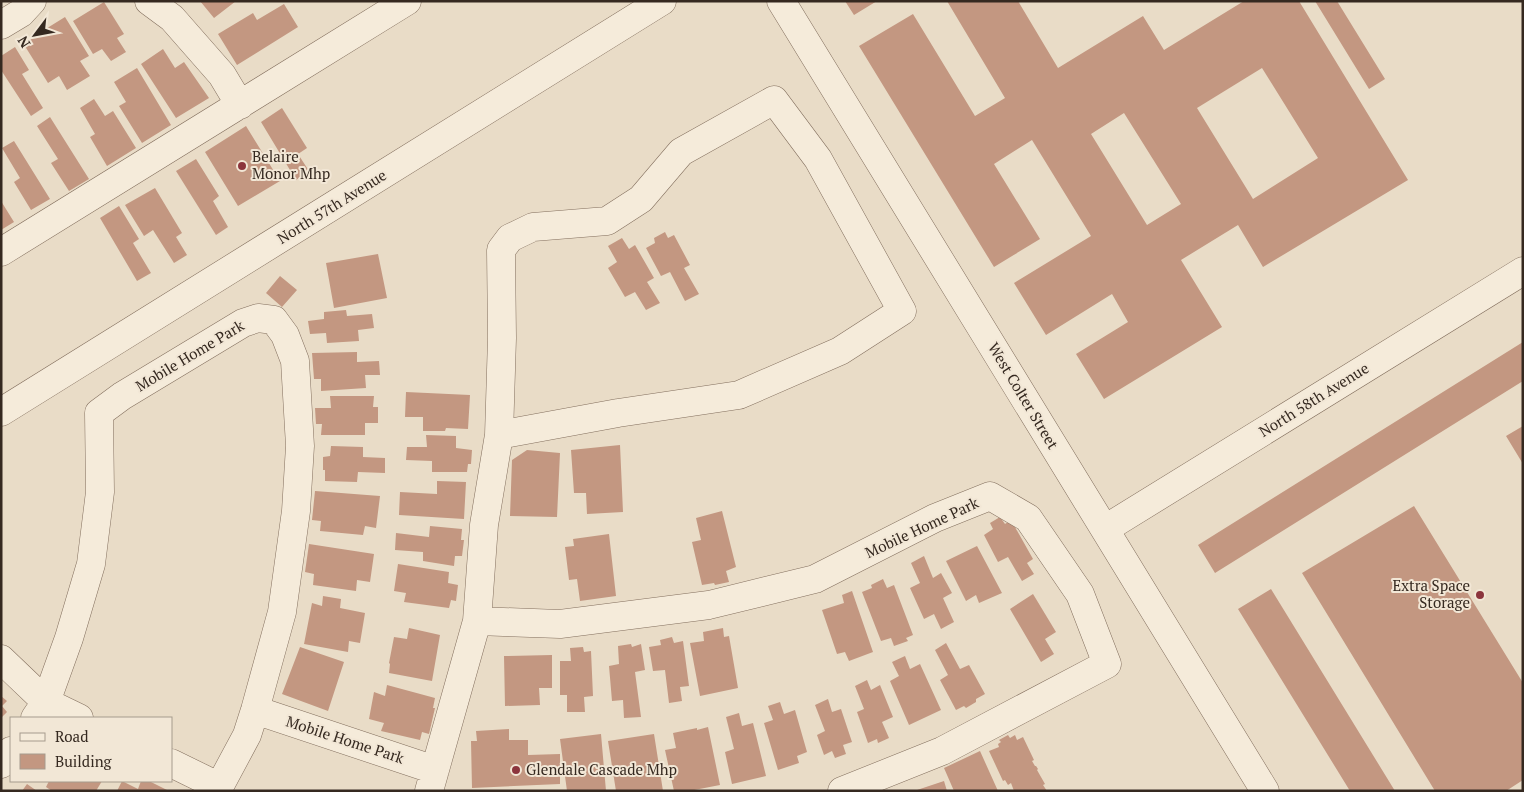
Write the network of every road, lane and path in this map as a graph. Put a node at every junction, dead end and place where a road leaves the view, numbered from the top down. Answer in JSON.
{"nodes":[{"id":1,"x":32,"y":1,"type":"edge"},
{"id":2,"x":149,"y":1,"type":"edge"},
{"id":3,"x":662,"y":1,"type":"edge"},
{"id":4,"x":782,"y":1,"type":"edge"},
{"id":5,"x":403,"y":2,"type":"edge"},
{"id":6,"x":1,"y":25,"type":"edge"},
{"id":7,"x":240,"y":105,"type":"junction"},
{"id":8,"x":1,"y":252,"type":"edge"},
{"id":9,"x":1523,"y":271,"type":"edge"},
{"id":10,"x":1,"y":412,"type":"edge"},
{"id":11,"x":499,"y":435,"type":"junction"},
{"id":12,"x":1105,"y":529,"type":"junction"},
{"id":13,"x":477,"y":621,"type":"junction"},
{"id":14,"x":1,"y":658,"type":"edge"},
{"id":15,"x":41,"y":710,"type":"edge"},
{"id":16,"x":255,"y":710,"type":"junction"},
{"id":17,"x":74,"y":717,"type":"edge"},
{"id":18,"x":10,"y":752,"type":"edge"},
{"id":19,"x":1,"y":764,"type":"edge"},
{"id":20,"x":172,"y":764,"type":"edge"},
{"id":21,"x":432,"y":780,"type":"edge"},
{"id":22,"x":218,"y":789,"type":"edge"},
{"id":23,"x":842,"y":791,"type":"edge"},
{"id":24,"x":1265,"y":791,"type":"edge"}],
"edges":[{"from":1,"to":6,"type":"street"},
{"from":2,"to":7,"type":"street"},
{"from":3,"to":10,"type":"street","name":"North 57th Avenue"},
{"from":4,"to":12,"type":"street","name":"West Colter Street"},
{"from":5,"to":7,"type":"street"},
{"from":7,"to":8,"type":"street"},
{"from":9,"to":12,"type":"street","name":"North 58th Avenue"},
{"from":11,"to":11,"type":"street","name":"Mobile Home Park"},
{"from":11,"to":13,"type":"street","name":"Mobile Home Park"},
{"from":12,"to":24,"type":"street","name":"West Colter Street"},
{"from":13,"to":21,"type":"street","name":"Mobile Home Park"},
{"from":13,"to":23,"type":"street","name":"Mobile Home Park"},
{"from":14,"to":15,"type":"street"},
{"from":15,"to":16,"type":"street","name":"Mobile Home Park"},
{"from":15,"to":17,"type":"street"},
{"from":16,"to":21,"type":"street","name":"Mobile Home Park"},
{"from":16,"to":22,"type":"street","name":"Mobile Home Park"},
{"from":18,"to":19,"type":"street"},
{"from":20,"to":22,"type":"street","name":"Mobile Home Park"}]}
